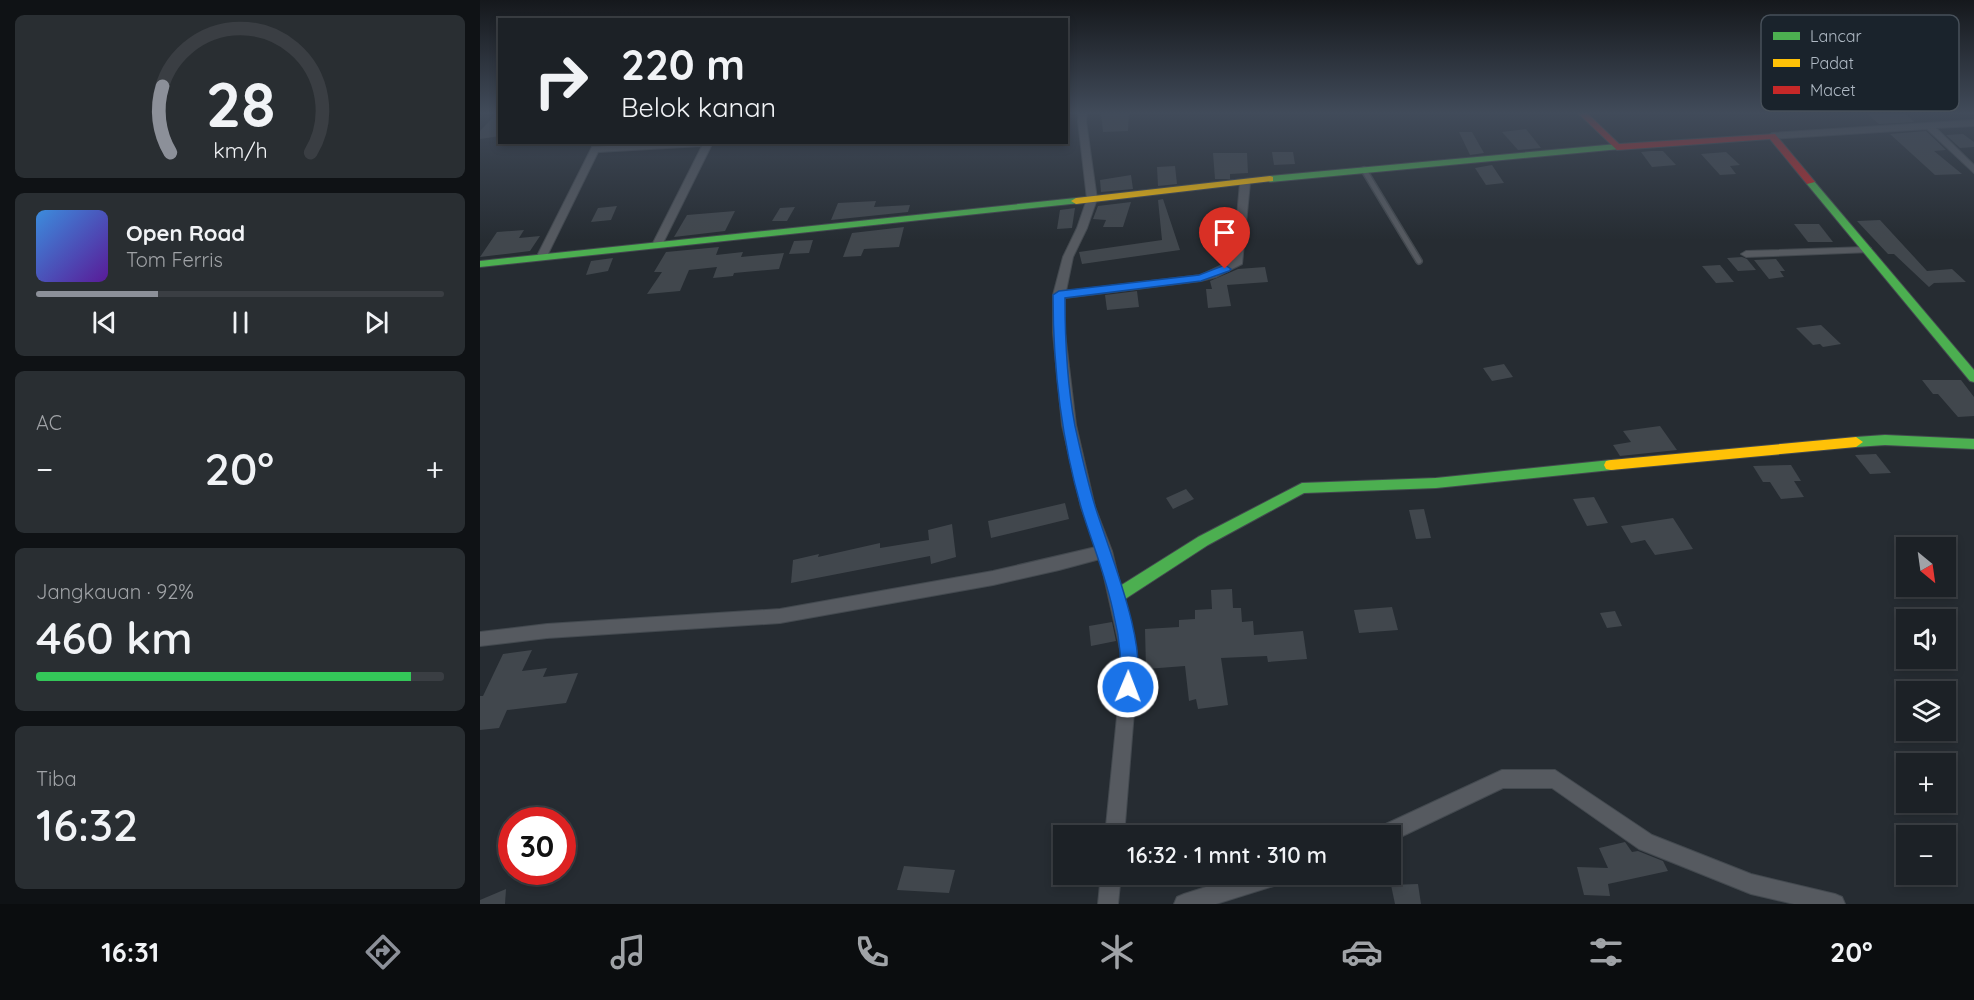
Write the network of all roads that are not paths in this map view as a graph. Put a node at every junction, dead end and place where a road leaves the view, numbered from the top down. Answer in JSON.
{"nodes":[{"id":1,"x":592,"y":155,"type":"edge"},
{"id":2,"x":703,"y":155,"type":"edge"},
{"id":3,"x":1087,"y":155,"type":"edge"},
{"id":4,"x":1527,"y":155,"type":"edge"},
{"id":5,"x":1786,"y":155,"type":"edge"},
{"id":6,"x":1959,"y":155,"type":"edge"},
{"id":7,"x":1364,"y":170,"type":"junction"},
{"id":8,"x":1974,"y":170,"type":"edge"},
{"id":9,"x":1245,"y":183,"type":"junction"},
{"id":10,"x":1092,"y":199,"type":"junction"},
{"id":11,"x":657,"y":245,"type":"junction"},
{"id":12,"x":1867,"y":250,"type":"junction"},
{"id":13,"x":1746,"y":254,"type":"dead end"},
{"id":14,"x":541,"y":258,"type":"junction"},
{"id":15,"x":1419,"y":261,"type":"dead end"},
{"id":16,"x":480,"y":264,"type":"edge"},
{"id":17,"x":1059,"y":295,"type":"junction"},
{"id":18,"x":1974,"y":378,"type":"edge"},
{"id":19,"x":1974,"y":444,"type":"edge"},
{"id":20,"x":1105,"y":551,"type":"junction"},
{"id":21,"x":1117,"y":596,"type":"junction"},
{"id":22,"x":480,"y":639,"type":"edge"},
{"id":23,"x":1115,"y":825,"type":"edge"},
{"id":24,"x":1401,"y":827,"type":"edge"},
{"id":25,"x":1110,"y":885,"type":"edge"},
{"id":26,"x":1245,"y":885,"type":"edge"},
{"id":27,"x":1108,"y":904,"type":"edge"},
{"id":28,"x":1184,"y":904,"type":"edge"},
{"id":29,"x":1835,"y":904,"type":"edge"}],
"edges":[{"from":1,"to":14,"type":"street"},
{"from":2,"to":11,"type":"street"},
{"from":3,"to":10,"type":"street"},
{"from":4,"to":7,"type":"street"},
{"from":5,"to":12,"type":"street"},
{"from":6,"to":8,"type":"street"},
{"from":7,"to":9,"type":"street"},
{"from":7,"to":15,"type":"lane"},
{"from":9,"to":10,"type":"street"},
{"from":9,"to":17,"type":"street"},
{"from":10,"to":11,"type":"street"},
{"from":10,"to":17,"type":"street"},
{"from":11,"to":14,"type":"street"},
{"from":12,"to":13,"type":"street"},
{"from":12,"to":18,"type":"street"},
{"from":14,"to":16,"type":"street"},
{"from":17,"to":20,"type":"street"},
{"from":19,"to":21,"type":"street"},
{"from":20,"to":21,"type":"street"},
{"from":20,"to":22,"type":"street"},
{"from":21,"to":23,"type":"street"},
{"from":24,"to":29,"type":"street"},
{"from":25,"to":27,"type":"street"},
{"from":26,"to":28,"type":"street"}]}
